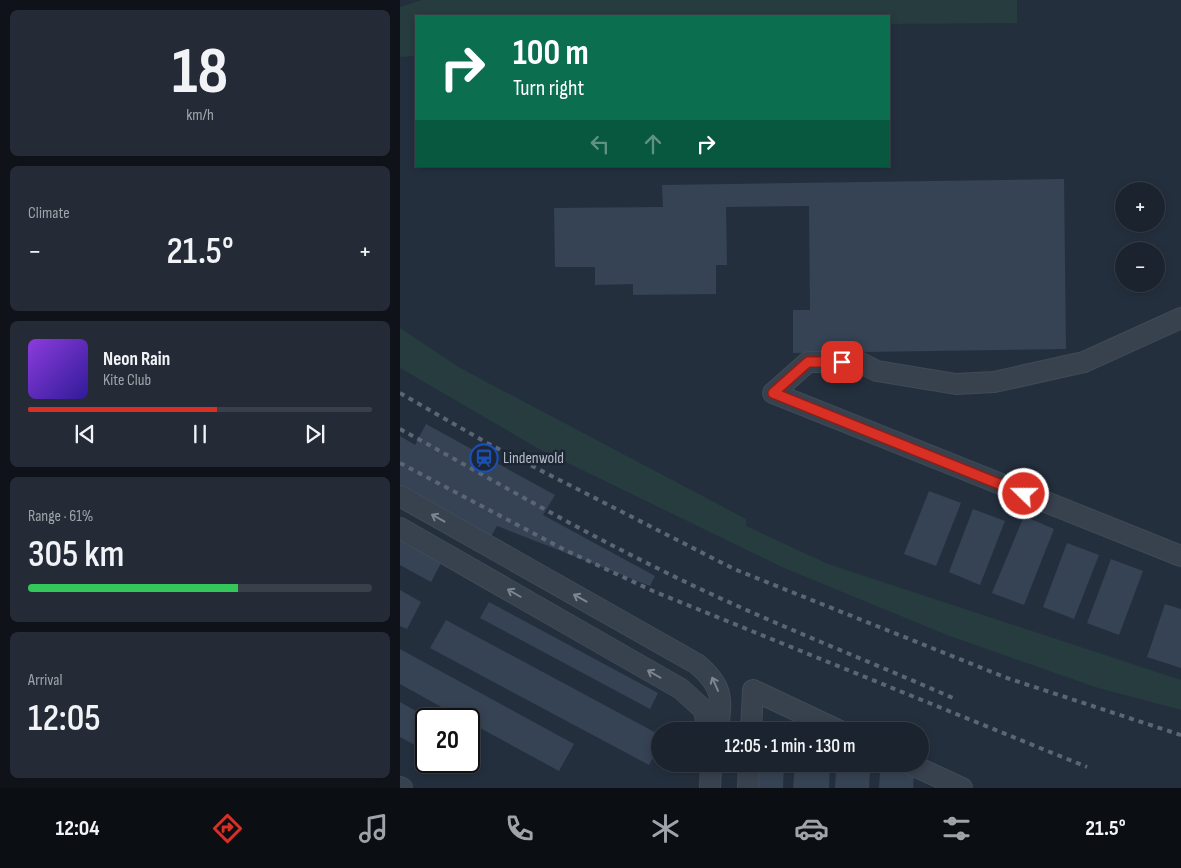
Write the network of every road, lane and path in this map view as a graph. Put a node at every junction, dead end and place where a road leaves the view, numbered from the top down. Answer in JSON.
{"nodes":[{"id":1,"x":1181,"y":318,"type":"edge"},
{"id":2,"x":400,"y":496,"type":"edge"},
{"id":3,"x":400,"y":528,"type":"edge"},
{"id":4,"x":1181,"y":556,"type":"edge"},
{"id":5,"x":706,"y":722,"type":"edge"},
{"id":6,"x":718,"y":722,"type":"edge"},
{"id":7,"x":751,"y":722,"type":"edge"},
{"id":8,"x":821,"y":722,"type":"edge"},
{"id":9,"x":711,"y":772,"type":"edge"},
{"id":10,"x":749,"y":772,"type":"edge"},
{"id":11,"x":927,"y":772,"type":"edge"},
{"id":12,"x":710,"y":788,"type":"edge"},
{"id":13,"x":748,"y":788,"type":"edge"},
{"id":14,"x":962,"y":788,"type":"edge"}],
"edges":[{"from":1,"to":4,"type":"lane"},
{"from":6,"to":2,"type":"lane","one_way":true},
{"from":5,"to":3,"type":"lane","one_way":true},
{"from":7,"to":8,"type":"lane"},
{"from":9,"to":12,"type":"lane"},
{"from":10,"to":13,"type":"lane"},
{"from":11,"to":14,"type":"lane"}]}
